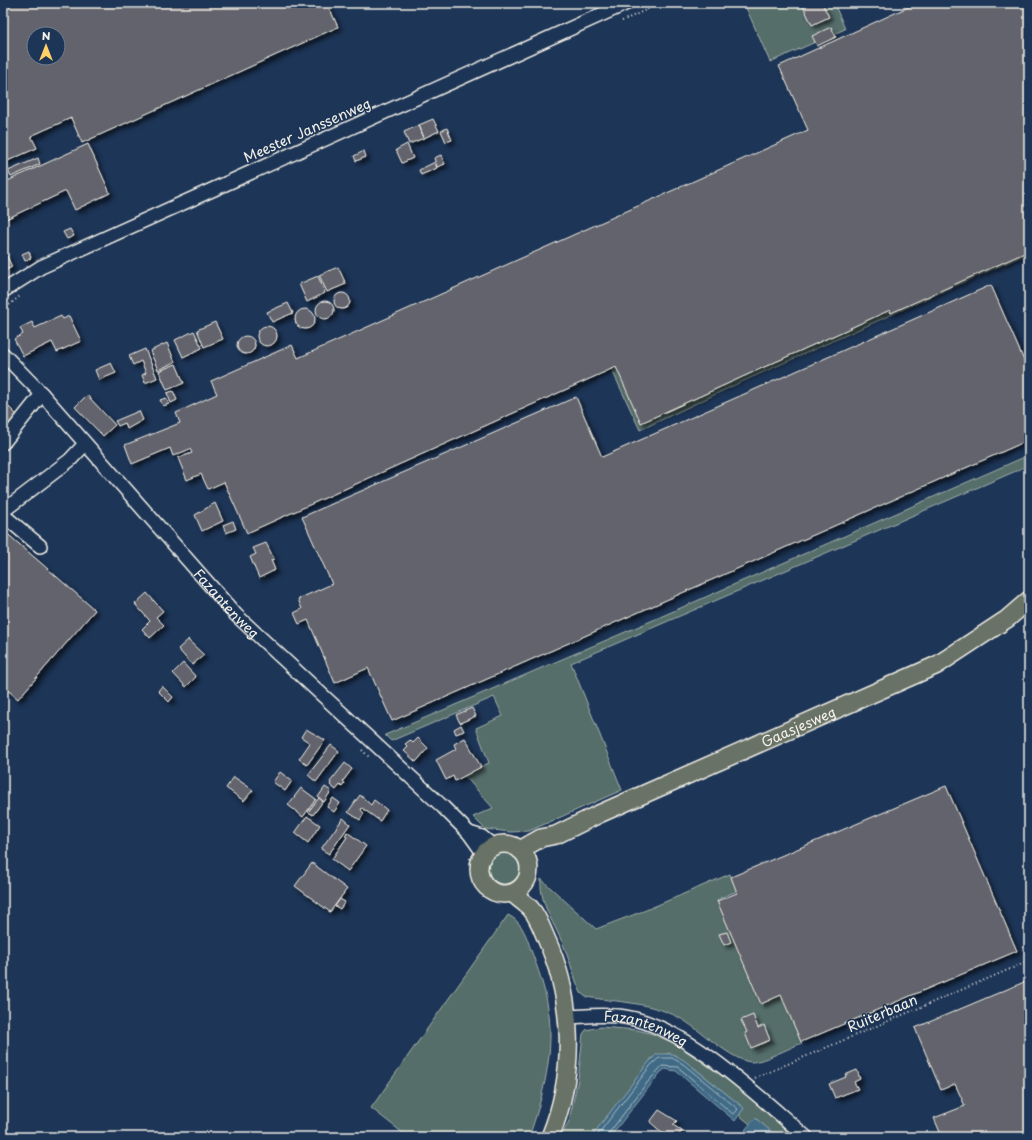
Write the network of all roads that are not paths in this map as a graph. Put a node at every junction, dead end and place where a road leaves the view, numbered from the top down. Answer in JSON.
{"nodes":[{"id":1,"x":627,"y":3,"type":"edge"},
{"id":2,"x":3,"y":291,"type":"edge"},
{"id":3,"x":3,"y":354,"type":"edge"},
{"id":4,"x":42,"y":394,"type":"junction"},
{"id":5,"x":3,"y":443,"type":"edge"},
{"id":6,"x":86,"y":444,"type":"junction"},
{"id":7,"x":3,"y":511,"type":"edge"},
{"id":8,"x":3,"y":515,"type":"edge"},
{"id":9,"x":40,"y":546,"type":"dead end"},
{"id":10,"x":1029,"y":600,"type":"edge"},
{"id":11,"x":489,"y":850,"type":"junction"},
{"id":12,"x":524,"y":856,"type":"junction"},
{"id":13,"x":518,"y":889,"type":"junction"},
{"id":14,"x":567,"y":1017,"type":"junction"},
{"id":15,"x":550,"y":1137,"type":"edge"},
{"id":16,"x":806,"y":1137,"type":"edge"}],
"edges":[{"from":1,"to":2,"type":"street","name":"Meester Janssenweg"},
{"from":3,"to":4,"type":"street","name":"Fazantenweg"},
{"from":4,"to":5,"type":"street"},
{"from":4,"to":6,"type":"street","name":"Fazantenweg"},
{"from":6,"to":7,"type":"street"},
{"from":6,"to":11,"type":"street","name":"Fazantenweg"},
{"from":8,"to":9,"type":"street"},
{"from":10,"to":12,"type":"main road","name":"Gaasjesweg"},
{"from":11,"to":12,"type":"main road"},
{"from":11,"to":13,"type":"main road"},
{"from":12,"to":13,"type":"main road"},
{"from":13,"to":14,"type":"main road"},
{"from":14,"to":15,"type":"main road"},
{"from":14,"to":16,"type":"street","name":"Fazantenweg"}]}
